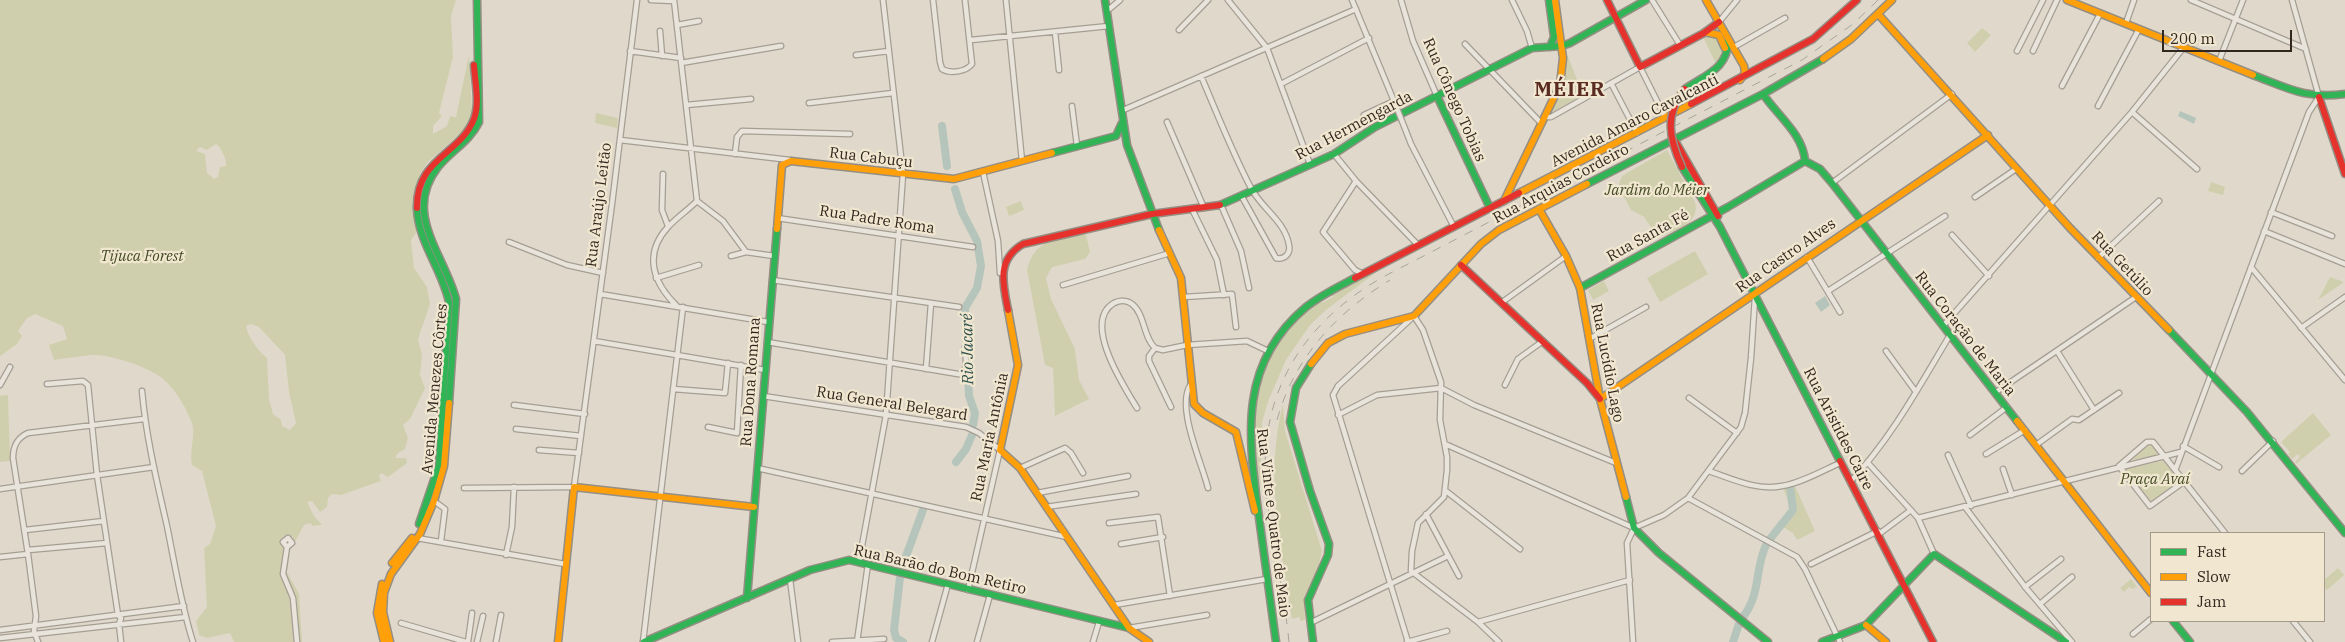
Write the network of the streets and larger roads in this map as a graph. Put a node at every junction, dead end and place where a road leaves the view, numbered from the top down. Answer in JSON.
{"nodes":[{"id":1,"x":473,"y":0,"type":"edge"},
{"id":2,"x":478,"y":0,"type":"edge"},
{"id":3,"x":636,"y":0,"type":"edge"},
{"id":4,"x":651,"y":0,"type":"edge"},
{"id":5,"x":674,"y":0,"type":"edge"},
{"id":6,"x":883,"y":0,"type":"edge"},
{"id":7,"x":933,"y":0,"type":"edge"},
{"id":8,"x":965,"y":0,"type":"edge"},
{"id":9,"x":1006,"y":0,"type":"edge"},
{"id":10,"x":1105,"y":0,"type":"edge"},
{"id":11,"x":1120,"y":0,"type":"edge"},
{"id":12,"x":1208,"y":0,"type":"edge"},
{"id":13,"x":1228,"y":0,"type":"edge"},
{"id":14,"x":1353,"y":0,"type":"edge"},
{"id":15,"x":1401,"y":0,"type":"edge"},
{"id":16,"x":1512,"y":0,"type":"edge"},
{"id":17,"x":1551,"y":0,"type":"edge"},
{"id":18,"x":1607,"y":0,"type":"edge"},
{"id":19,"x":1646,"y":0,"type":"edge"},
{"id":20,"x":1652,"y":0,"type":"edge"},
{"id":21,"x":1706,"y":0,"type":"edge"},
{"id":22,"x":1737,"y":0,"type":"edge"},
{"id":23,"x":1857,"y":0,"type":"edge"},
{"id":24,"x":1892,"y":0,"type":"edge"},
{"id":25,"x":2043,"y":0,"type":"edge"},
{"id":26,"x":2057,"y":0,"type":"edge"},
{"id":27,"x":2067,"y":0,"type":"edge"},
{"id":28,"x":2134,"y":0,"type":"edge"},
{"id":29,"x":2191,"y":0,"type":"edge"},
{"id":30,"x":2243,"y":0,"type":"edge"},
{"id":31,"x":2292,"y":0,"type":"edge"},
{"id":32,"x":1356,"y":9,"type":"junction"},
{"id":33,"x":1106,"y":12,"type":"junction"},
{"id":34,"x":1878,"y":14,"type":"junction"},
{"id":35,"x":2100,"y":14,"type":"junction"},
{"id":36,"x":1615,"y":16,"type":"junction"},
{"id":37,"x":1784,"y":18,"type":"dead end"},
{"id":38,"x":2236,"y":20,"type":"junction"},
{"id":39,"x":699,"y":21,"type":"dead end"},
{"id":40,"x":1718,"y":22,"type":"junction"},
{"id":41,"x":2126,"y":23,"type":"junction"},
{"id":42,"x":677,"y":25,"type":"junction"},
{"id":43,"x":1109,"y":26,"type":"junction"},
{"id":44,"x":2139,"y":29,"type":"junction"},
{"id":45,"x":1179,"y":30,"type":"dead end"},
{"id":46,"x":660,"y":32,"type":"dead end"},
{"id":47,"x":1055,"y":32,"type":"junction"},
{"id":48,"x":1704,"y":32,"type":"junction"},
{"id":49,"x":1822,"y":32,"type":"junction"},
{"id":50,"x":1726,"y":34,"type":"junction"},
{"id":51,"x":1010,"y":36,"type":"junction"},
{"id":52,"x":1369,"y":38,"type":"junction"},
{"id":53,"x":971,"y":40,"type":"junction"},
{"id":54,"x":1800,"y":42,"type":"junction"},
{"id":55,"x":1465,"y":44,"type":"dead end"},
{"id":56,"x":1680,"y":45,"type":"junction"},
{"id":57,"x":781,"y":46,"type":"dead end"},
{"id":58,"x":1562,"y":46,"type":"junction"},
{"id":59,"x":1550,"y":47,"type":"junction"},
{"id":60,"x":1734,"y":47,"type":"junction"},
{"id":61,"x":2184,"y":47,"type":"junction"},
{"id":62,"x":1266,"y":48,"type":"junction"},
{"id":63,"x":1532,"y":48,"type":"junction"},
{"id":64,"x":2306,"y":49,"type":"junction"},
{"id":65,"x":630,"y":51,"type":"junction"},
{"id":66,"x":889,"y":51,"type":"junction"},
{"id":67,"x":2017,"y":51,"type":"dead end"},
{"id":68,"x":2033,"y":51,"type":"dead end"},
{"id":69,"x":856,"y":55,"type":"dead end"},
{"id":70,"x":1786,"y":55,"type":"junction"},
{"id":71,"x":662,"y":56,"type":"junction"},
{"id":72,"x":1727,"y":58,"type":"junction"},
{"id":73,"x":1776,"y":60,"type":"junction"},
{"id":74,"x":681,"y":61,"type":"junction"},
{"id":75,"x":2219,"y":61,"type":"junction"},
{"id":76,"x":1744,"y":66,"type":"junction"},
{"id":77,"x":1490,"y":68,"type":"junction"},
{"id":78,"x":1640,"y":68,"type":"junction"},
{"id":79,"x":1763,"y":68,"type":"junction"},
{"id":80,"x":1059,"y":70,"type":"dead end"},
{"id":81,"x":1201,"y":76,"type":"junction"},
{"id":82,"x":1611,"y":82,"type":"junction"},
{"id":83,"x":1738,"y":82,"type":"junction"},
{"id":84,"x":1281,"y":84,"type":"junction"},
{"id":85,"x":2062,"y":86,"type":"dead end"},
{"id":86,"x":893,"y":93,"type":"junction"},
{"id":87,"x":1763,"y":94,"type":"junction"},
{"id":88,"x":1952,"y":94,"type":"junction"},
{"id":89,"x":2345,"y":94,"type":"edge"},
{"id":90,"x":1437,"y":96,"type":"junction"},
{"id":91,"x":2319,"y":97,"type":"junction"},
{"id":92,"x":750,"y":99,"type":"dead end"},
{"id":93,"x":1394,"y":101,"type":"junction"},
{"id":94,"x":809,"y":102,"type":"dead end"},
{"id":95,"x":686,"y":105,"type":"junction"},
{"id":96,"x":1072,"y":106,"type":"dead end"},
{"id":97,"x":2098,"y":106,"type":"dead end"},
{"id":98,"x":1120,"y":111,"type":"junction"},
{"id":99,"x":2132,"y":112,"type":"junction"},
{"id":100,"x":1364,"y":115,"type":"dead end"},
{"id":101,"x":1665,"y":117,"type":"junction"},
{"id":102,"x":1543,"y":120,"type":"junction"},
{"id":103,"x":1167,"y":122,"type":"dead end"},
{"id":104,"x":1122,"y":124,"type":"junction"},
{"id":105,"x":1637,"y":133,"type":"junction"},
{"id":106,"x":850,"y":134,"type":"dead end"},
{"id":107,"x":1116,"y":136,"type":"junction"},
{"id":108,"x":1988,"y":136,"type":"junction"},
{"id":109,"x":1674,"y":139,"type":"junction"},
{"id":110,"x":620,"y":140,"type":"junction"},
{"id":111,"x":1127,"y":145,"type":"junction"},
{"id":112,"x":1078,"y":146,"type":"junction"},
{"id":113,"x":692,"y":148,"type":"junction"},
{"id":114,"x":735,"y":154,"type":"junction"},
{"id":115,"x":1334,"y":154,"type":"junction"},
{"id":116,"x":771,"y":158,"type":"junction"},
{"id":117,"x":791,"y":160,"type":"junction"},
{"id":118,"x":1022,"y":161,"type":"junction"},
{"id":119,"x":1806,"y":161,"type":"junction"},
{"id":120,"x":1310,"y":164,"type":"junction"},
{"id":121,"x":780,"y":169,"type":"junction"},
{"id":122,"x":2016,"y":169,"type":"junction"},
{"id":123,"x":2197,"y":169,"type":"dead end"},
{"id":124,"x":983,"y":172,"type":"junction"},
{"id":125,"x":663,"y":174,"type":"dead end"},
{"id":126,"x":903,"y":174,"type":"junction"},
{"id":127,"x":2345,"y":174,"type":"edge"},
{"id":128,"x":1356,"y":181,"type":"junction"},
{"id":129,"x":1832,"y":183,"type":"junction"},
{"id":130,"x":1252,"y":190,"type":"junction"},
{"id":131,"x":1241,"y":195,"type":"junction"},
{"id":132,"x":1975,"y":197,"type":"dead end"},
{"id":133,"x":697,"y":201,"type":"junction"},
{"id":134,"x":1504,"y":201,"type":"junction"},
{"id":135,"x":2159,"y":201,"type":"dead end"},
{"id":136,"x":1221,"y":205,"type":"junction"},
{"id":137,"x":2050,"y":205,"type":"junction"},
{"id":138,"x":1728,"y":207,"type":"junction"},
{"id":139,"x":1204,"y":208,"type":"junction"},
{"id":140,"x":1490,"y":208,"type":"junction"},
{"id":141,"x":1539,"y":208,"type":"junction"},
{"id":142,"x":1192,"y":209,"type":"junction"},
{"id":143,"x":1711,"y":212,"type":"junction"},
{"id":144,"x":2271,"y":212,"type":"junction"},
{"id":145,"x":1152,"y":214,"type":"junction"},
{"id":146,"x":1945,"y":216,"type":"dead end"},
{"id":147,"x":777,"y":218,"type":"junction"},
{"id":148,"x":1860,"y":220,"type":"junction"},
{"id":149,"x":668,"y":226,"type":"junction"},
{"id":150,"x":1454,"y":226,"type":"junction"},
{"id":151,"x":2264,"y":231,"type":"junction"},
{"id":152,"x":899,"y":235,"type":"junction"},
{"id":153,"x":1952,"y":235,"type":"dead end"},
{"id":154,"x":2332,"y":236,"type":"dead end"},
{"id":155,"x":509,"y":242,"type":"dead end"},
{"id":156,"x":1418,"y":245,"type":"junction"},
{"id":157,"x":973,"y":247,"type":"dead end"},
{"id":158,"x":746,"y":252,"type":"junction"},
{"id":159,"x":1170,"y":254,"type":"junction"},
{"id":160,"x":1888,"y":254,"type":"junction"},
{"id":161,"x":731,"y":256,"type":"dead end"},
{"id":162,"x":774,"y":256,"type":"junction"},
{"id":163,"x":1566,"y":256,"type":"junction"},
{"id":164,"x":1807,"y":257,"type":"junction"},
{"id":165,"x":2098,"y":258,"type":"junction"},
{"id":166,"x":2345,"y":264,"type":"edge"},
{"id":167,"x":699,"y":265,"type":"dead end"},
{"id":168,"x":1461,"y":265,"type":"junction"},
{"id":169,"x":2251,"y":267,"type":"junction"},
{"id":170,"x":603,"y":273,"type":"junction"},
{"id":171,"x":1363,"y":274,"type":"junction"},
{"id":172,"x":1989,"y":276,"type":"junction"},
{"id":173,"x":656,"y":278,"type":"junction"},
{"id":174,"x":772,"y":280,"type":"junction"},
{"id":175,"x":1002,"y":280,"type":"junction"},
{"id":176,"x":1063,"y":285,"type":"dead end"},
{"id":177,"x":1249,"y":288,"type":"dead end"},
{"id":178,"x":1580,"y":288,"type":"junction"},
{"id":179,"x":1828,"y":291,"type":"junction"},
{"id":180,"x":600,"y":294,"type":"junction"},
{"id":181,"x":1755,"y":294,"type":"junction"},
{"id":182,"x":665,"y":295,"type":"junction"},
{"id":183,"x":1224,"y":295,"type":"junction"},
{"id":184,"x":896,"y":297,"type":"junction"},
{"id":185,"x":1184,"y":297,"type":"junction"},
{"id":186,"x":2136,"y":297,"type":"junction"},
{"id":187,"x":2345,"y":297,"type":"edge"},
{"id":188,"x":932,"y":303,"type":"junction"},
{"id":189,"x":1501,"y":303,"type":"junction"},
{"id":190,"x":661,"y":304,"type":"junction"},
{"id":191,"x":680,"y":307,"type":"junction"},
{"id":192,"x":959,"y":307,"type":"dead end"},
{"id":193,"x":1646,"y":308,"type":"dead end"},
{"id":194,"x":1840,"y":312,"type":"dead end"},
{"id":195,"x":1414,"y":316,"type":"junction"},
{"id":196,"x":768,"y":322,"type":"junction"},
{"id":197,"x":1943,"y":326,"type":"junction"},
{"id":198,"x":1236,"y":327,"type":"dead end"},
{"id":199,"x":2301,"y":328,"type":"junction"},
{"id":200,"x":1950,"y":335,"type":"junction"},
{"id":201,"x":1590,"y":338,"type":"junction"},
{"id":202,"x":594,"y":341,"type":"junction"},
{"id":203,"x":1543,"y":341,"type":"junction"},
{"id":204,"x":767,"y":342,"type":"junction"},
{"id":205,"x":1187,"y":345,"type":"junction"},
{"id":206,"x":965,"y":347,"type":"dead end"},
{"id":207,"x":1155,"y":348,"type":"junction"},
{"id":208,"x":1266,"y":350,"type":"junction"},
{"id":209,"x":1886,"y":351,"type":"dead end"},
{"id":210,"x":2057,"y":351,"type":"junction"},
{"id":211,"x":677,"y":354,"type":"junction"},
{"id":212,"x":891,"y":362,"type":"junction"},
{"id":213,"x":728,"y":363,"type":"junction"},
{"id":214,"x":741,"y":365,"type":"junction"},
{"id":215,"x":10,"y":367,"type":"dead end"},
{"id":216,"x":926,"y":369,"type":"junction"},
{"id":217,"x":765,"y":370,"type":"junction"},
{"id":218,"x":2211,"y":372,"type":"junction"},
{"id":219,"x":2345,"y":380,"type":"edge"},
{"id":220,"x":47,"y":384,"type":"dead end"},
{"id":221,"x":1190,"y":384,"type":"junction"},
{"id":222,"x":1505,"y":384,"type":"dead end"},
{"id":223,"x":0,"y":385,"type":"edge"},
{"id":224,"x":1441,"y":388,"type":"junction"},
{"id":225,"x":674,"y":389,"type":"junction"},
{"id":226,"x":142,"y":391,"type":"dead end"},
{"id":227,"x":1916,"y":392,"type":"junction"},
{"id":228,"x":1996,"y":392,"type":"junction"},
{"id":229,"x":2119,"y":393,"type":"dead end"},
{"id":230,"x":763,"y":396,"type":"junction"},
{"id":231,"x":1689,"y":398,"type":"dead end"},
{"id":232,"x":1600,"y":399,"type":"junction"},
{"id":233,"x":514,"y":406,"type":"dead end"},
{"id":234,"x":1171,"y":407,"type":"dead end"},
{"id":235,"x":2007,"y":407,"type":"junction"},
{"id":236,"x":1137,"y":408,"type":"dead end"},
{"id":237,"x":2094,"y":410,"type":"junction"},
{"id":238,"x":585,"y":414,"type":"junction"},
{"id":239,"x":1338,"y":414,"type":"junction"},
{"id":240,"x":886,"y":415,"type":"junction"},
{"id":241,"x":144,"y":419,"type":"junction"},
{"id":242,"x":93,"y":426,"type":"junction"},
{"id":243,"x":708,"y":427,"type":"dead end"},
{"id":244,"x":516,"y":429,"type":"dead end"},
{"id":245,"x":2024,"y":430,"type":"junction"},
{"id":246,"x":1737,"y":433,"type":"junction"},
{"id":247,"x":581,"y":436,"type":"junction"},
{"id":248,"x":1970,"y":436,"type":"dead end"},
{"id":249,"x":2273,"y":442,"type":"junction"},
{"id":250,"x":1445,"y":444,"type":"junction"},
{"id":251,"x":2036,"y":444,"type":"junction"},
{"id":252,"x":2183,"y":446,"type":"junction"},
{"id":253,"x":539,"y":450,"type":"dead end"},
{"id":254,"x":1000,"y":450,"type":"junction"},
{"id":255,"x":2181,"y":452,"type":"junction"},
{"id":256,"x":579,"y":453,"type":"junction"},
{"id":257,"x":1986,"y":454,"type":"dead end"},
{"id":258,"x":1948,"y":455,"type":"dead end"},
{"id":259,"x":2166,"y":458,"type":"junction"},
{"id":260,"x":1840,"y":463,"type":"junction"},
{"id":261,"x":1868,"y":463,"type":"junction"},
{"id":262,"x":1616,"y":464,"type":"junction"},
{"id":263,"x":2119,"y":466,"type":"junction"},
{"id":264,"x":154,"y":467,"type":"junction"},
{"id":265,"x":2219,"y":467,"type":"dead end"},
{"id":266,"x":757,"y":468,"type":"junction"},
{"id":267,"x":1020,"y":468,"type":"junction"},
{"id":268,"x":2176,"y":468,"type":"junction"},
{"id":269,"x":2003,"y":469,"type":"dead end"},
{"id":270,"x":1709,"y":471,"type":"junction"},
{"id":271,"x":2242,"y":471,"type":"dead end"},
{"id":272,"x":1083,"y":473,"type":"dead end"},
{"id":273,"x":97,"y":475,"type":"junction"},
{"id":274,"x":1128,"y":476,"type":"dead end"},
{"id":275,"x":2064,"y":481,"type":"junction"},
{"id":276,"x":2185,"y":481,"type":"junction"},
{"id":277,"x":1850,"y":482,"type":"junction"},
{"id":278,"x":18,"y":487,"type":"junction"},
{"id":279,"x":514,"y":487,"type":"junction"},
{"id":280,"x":574,"y":487,"type":"junction"},
{"id":281,"x":464,"y":488,"type":"dead end"},
{"id":282,"x":1208,"y":488,"type":"dead end"},
{"id":283,"x":0,"y":489,"type":"edge"},
{"id":284,"x":1446,"y":491,"type":"junction"},
{"id":285,"x":1037,"y":493,"type":"junction"},
{"id":286,"x":872,"y":494,"type":"junction"},
{"id":287,"x":1136,"y":494,"type":"dead end"},
{"id":288,"x":2012,"y":495,"type":"junction"},
{"id":289,"x":661,"y":497,"type":"junction"},
{"id":290,"x":1688,"y":498,"type":"junction"},
{"id":291,"x":434,"y":501,"type":"junction"},
{"id":292,"x":1971,"y":506,"type":"junction"},
{"id":293,"x":754,"y":507,"type":"junction"},
{"id":294,"x":1046,"y":507,"type":"junction"},
{"id":295,"x":1964,"y":507,"type":"junction"},
{"id":296,"x":1911,"y":510,"type":"junction"},
{"id":297,"x":1426,"y":514,"type":"junction"},
{"id":298,"x":1918,"y":518,"type":"junction"},
{"id":299,"x":985,"y":520,"type":"junction"},
{"id":300,"x":104,"y":521,"type":"junction"},
{"id":301,"x":1109,"y":522,"type":"dead end"},
{"id":302,"x":1634,"y":528,"type":"junction"},
{"id":303,"x":25,"y":530,"type":"junction"},
{"id":304,"x":1260,"y":532,"type":"junction"},
{"id":305,"x":1878,"y":532,"type":"junction"},
{"id":306,"x":2224,"y":532,"type":"edge"},
{"id":307,"x":2345,"y":533,"type":"edge"},
{"id":308,"x":1163,"y":537,"type":"junction"},
{"id":309,"x":418,"y":538,"type":"junction"},
{"id":310,"x":1068,"y":538,"type":"junction"},
{"id":311,"x":441,"y":541,"type":"junction"},
{"id":312,"x":107,"y":543,"type":"junction"},
{"id":313,"x":1121,"y":544,"type":"dead end"},
{"id":314,"x":287,"y":547,"type":"dead end"},
{"id":315,"x":1520,"y":549,"type":"dead end"},
{"id":316,"x":28,"y":552,"type":"junction"},
{"id":317,"x":1934,"y":554,"type":"junction"},
{"id":318,"x":506,"y":555,"type":"junction"},
{"id":319,"x":1448,"y":556,"type":"junction"},
{"id":320,"x":0,"y":557,"type":"edge"},
{"id":321,"x":2062,"y":559,"type":"dead end"},
{"id":322,"x":859,"y":562,"type":"junction"},
{"id":323,"x":565,"y":564,"type":"junction"},
{"id":324,"x":868,"y":564,"type":"junction"},
{"id":325,"x":1811,"y":564,"type":"dead end"},
{"id":326,"x":1413,"y":574,"type":"junction"},
{"id":327,"x":1458,"y":576,"type":"dead end"},
{"id":328,"x":2072,"y":577,"type":"dead end"},
{"id":329,"x":790,"y":579,"type":"junction"},
{"id":330,"x":1267,"y":579,"type":"junction"},
{"id":331,"x":1630,"y":580,"type":"junction"},
{"id":332,"x":948,"y":584,"type":"junction"},
{"id":333,"x":1905,"y":584,"type":"junction"},
{"id":334,"x":1390,"y":585,"type":"junction"},
{"id":335,"x":2025,"y":587,"type":"junction"},
{"id":336,"x":968,"y":590,"type":"junction"},
{"id":337,"x":2150,"y":592,"type":"edge"},
{"id":338,"x":990,"y":595,"type":"junction"},
{"id":339,"x":1170,"y":596,"type":"junction"},
{"id":340,"x":746,"y":598,"type":"junction"},
{"id":341,"x":2040,"y":604,"type":"junction"},
{"id":342,"x":1114,"y":605,"type":"junction"},
{"id":343,"x":184,"y":606,"type":"junction"},
{"id":344,"x":472,"y":613,"type":"dead end"},
{"id":345,"x":1207,"y":614,"type":"dead end"},
{"id":346,"x":116,"y":615,"type":"junction"},
{"id":347,"x":501,"y":615,"type":"dead end"},
{"id":348,"x":483,"y":616,"type":"dead end"},
{"id":349,"x":186,"y":617,"type":"junction"},
{"id":350,"x":2150,"y":620,"type":"edge"},
{"id":351,"x":1099,"y":622,"type":"junction"},
{"id":352,"x":1478,"y":622,"type":"junction"},
{"id":353,"x":2174,"y":622,"type":"edge"},
{"id":354,"x":2294,"y":622,"type":"edge"},
{"id":355,"x":402,"y":623,"type":"dead end"},
{"id":356,"x":118,"y":624,"type":"junction"},
{"id":357,"x":1309,"y":624,"type":"junction"},
{"id":358,"x":1866,"y":625,"type":"junction"},
{"id":359,"x":38,"y":626,"type":"junction"},
{"id":360,"x":1129,"y":628,"type":"junction"},
{"id":361,"x":0,"y":630,"type":"edge"},
{"id":362,"x":1447,"y":631,"type":"dead end"},
{"id":363,"x":2062,"y":631,"type":"junction"},
{"id":364,"x":39,"y":633,"type":"junction"},
{"id":365,"x":2134,"y":634,"type":"dead end"},
{"id":366,"x":0,"y":638,"type":"edge"},
{"id":367,"x":884,"y":639,"type":"dead end"},
{"id":368,"x":1839,"y":639,"type":"edge"},
{"id":369,"x":2057,"y":640,"type":"edge"},
{"id":370,"x":857,"y":641,"type":"edge"},
{"id":371,"x":38,"y":642,"type":"edge"},
{"id":372,"x":121,"y":642,"type":"edge"},
{"id":373,"x":194,"y":642,"type":"edge"},
{"id":374,"x":297,"y":642,"type":"edge"},
{"id":375,"x":384,"y":642,"type":"edge"},
{"id":376,"x":390,"y":642,"type":"edge"},
{"id":377,"x":467,"y":642,"type":"edge"},
{"id":378,"x":477,"y":642,"type":"edge"},
{"id":379,"x":496,"y":642,"type":"edge"},
{"id":380,"x":558,"y":642,"type":"edge"},
{"id":381,"x":644,"y":642,"type":"edge"},
{"id":382,"x":798,"y":642,"type":"edge"},
{"id":383,"x":832,"y":642,"type":"edge"},
{"id":384,"x":932,"y":642,"type":"edge"},
{"id":385,"x":977,"y":642,"type":"edge"},
{"id":386,"x":1093,"y":642,"type":"edge"},
{"id":387,"x":1149,"y":642,"type":"edge"},
{"id":388,"x":1276,"y":642,"type":"edge"},
{"id":389,"x":1313,"y":642,"type":"edge"},
{"id":390,"x":1408,"y":642,"type":"edge"},
{"id":391,"x":1499,"y":642,"type":"edge"},
{"id":392,"x":1633,"y":642,"type":"edge"},
{"id":393,"x":1768,"y":642,"type":"edge"},
{"id":394,"x":1822,"y":642,"type":"edge"},
{"id":395,"x":1886,"y":642,"type":"edge"},
{"id":396,"x":1933,"y":642,"type":"edge"},
{"id":397,"x":2066,"y":642,"type":"edge"},
{"id":398,"x":2072,"y":642,"type":"edge"},
{"id":399,"x":2190,"y":642,"type":"edge"},
{"id":400,"x":2310,"y":642,"type":"edge"}],
"edges":[{"from":1,"to":375,"type":"street","name":"Avenida Menezes Côrtes"},
{"from":2,"to":291,"type":"street","name":"Avenida Menezes Côrtes"},
{"from":3,"to":65,"type":"street","name":"Rua Araújo Leitão"},
{"from":4,"to":5,"type":"street"},
{"from":5,"to":42,"type":"street"},
{"from":6,"to":66,"type":"street"},
{"from":7,"to":53,"type":"street"},
{"from":8,"to":53,"type":"street"},
{"from":9,"to":51,"type":"street"},
{"from":10,"to":33,"type":"street"},
{"from":11,"to":33,"type":"street"},
{"from":12,"to":45,"type":"street"},
{"from":13,"to":62,"type":"street"},
{"from":14,"to":32,"type":"street"},
{"from":15,"to":90,"type":"street","name":"Rua Cônego Tobias"},
{"from":16,"to":63,"type":"street"},
{"from":17,"to":58,"type":"street"},
{"from":17,"to":59,"type":"street"},
{"from":18,"to":36,"type":"street"},
{"from":19,"to":36,"type":"street"},
{"from":20,"to":56,"type":"street"},
{"from":21,"to":40,"type":"street"},
{"from":22,"to":40,"type":"street"},
{"from":23,"to":49,"type":"street","name":"Avenida Amaro Cavalcanti"},
{"from":24,"to":34,"type":"street","name":"Rua Arquias Cordeiro"},
{"from":25,"to":67,"type":"street"},
{"from":26,"to":68,"type":"street"},
{"from":27,"to":35,"type":"street"},
{"from":28,"to":41,"type":"street"},
{"from":29,"to":38,"type":"street"},
{"from":30,"to":38,"type":"street"},
{"from":31,"to":64,"type":"street"},
{"from":32,"to":52,"type":"street"},
{"from":32,"to":62,"type":"street"},
{"from":33,"to":43,"type":"street"},
{"from":34,"to":87,"type":"street","name":"Rua Arquias Cordeiro"},
{"from":34,"to":88,"type":"street","name":"Rua Getúlio"},
{"from":35,"to":41,"type":"street"},
{"from":35,"to":85,"type":"street"},
{"from":36,"to":58,"type":"street"},
{"from":36,"to":78,"type":"street"},
{"from":37,"to":60,"type":"street"},
{"from":38,"to":64,"type":"street"},
{"from":38,"to":75,"type":"street"},
{"from":39,"to":42,"type":"street"},
{"from":40,"to":48,"type":"street"},
{"from":40,"to":50,"type":"street"},
{"from":41,"to":44,"type":"street"},
{"from":42,"to":74,"type":"street"},
{"from":43,"to":47,"type":"street"},
{"from":43,"to":98,"type":"street"},
{"from":44,"to":61,"type":"street"},
{"from":44,"to":97,"type":"street"},
{"from":46,"to":71,"type":"street"},
{"from":47,"to":51,"type":"street"},
{"from":47,"to":80,"type":"street"},
{"from":48,"to":56,"type":"street"},
{"from":48,"to":72,"type":"street"},
{"from":49,"to":54,"type":"street","name":"Avenida Amaro Cavalcanti"},
{"from":49,"to":70,"type":"street","name":"Avenida Amaro Cavalcanti"},
{"from":50,"to":60,"type":"street"},
{"from":50,"to":72,"type":"street"},
{"from":51,"to":53,"type":"street"},
{"from":51,"to":118,"type":"street"},
{"from":52,"to":84,"type":"street"},
{"from":52,"to":93,"type":"street"},
{"from":54,"to":70,"type":"street"},
{"from":54,"to":73,"type":"street","name":"Avenida Amaro Cavalcanti"},
{"from":55,"to":77,"type":"street"},
{"from":56,"to":78,"type":"street"},
{"from":57,"to":74,"type":"street"},
{"from":58,"to":59,"type":"street","name":"Rua Hermengarda"},
{"from":58,"to":102,"type":"street"},
{"from":59,"to":63,"type":"street","name":"Rua Hermengarda"},
{"from":60,"to":76,"type":"street"},
{"from":61,"to":75,"type":"street"},
{"from":61,"to":99,"type":"street"},
{"from":62,"to":81,"type":"street"},
{"from":62,"to":84,"type":"street"},
{"from":63,"to":77,"type":"street","name":"Rua Hermengarda"},
{"from":64,"to":91,"type":"street"},
{"from":65,"to":71,"type":"street"},
{"from":65,"to":110,"type":"street","name":"Rua Araújo Leitão"},
{"from":66,"to":69,"type":"street"},
{"from":66,"to":86,"type":"street"},
{"from":70,"to":73,"type":"street","name":"Avenida Amaro Cavalcanti"},
{"from":71,"to":74,"type":"street"},
{"from":72,"to":143,"type":"street","bridge":true},
{"from":73,"to":79,"type":"street","name":"Avenida Amaro Cavalcanti"},
{"from":74,"to":95,"type":"street"},
{"from":75,"to":91,"type":"street"},
{"from":76,"to":79,"type":"street"},
{"from":76,"to":83,"type":"street"},
{"from":77,"to":90,"type":"street","name":"Rua Hermengarda"},
{"from":77,"to":102,"type":"street"},
{"from":78,"to":82,"type":"street"},
{"from":78,"to":101,"type":"street"},
{"from":79,"to":83,"type":"street","name":"Avenida Amaro Cavalcanti"},
{"from":81,"to":98,"type":"street"},
{"from":81,"to":130,"type":"street"},
{"from":82,"to":102,"type":"street"},
{"from":82,"to":105,"type":"street"},
{"from":83,"to":101,"type":"street","name":"Avenida Amaro Cavalcanti"},
{"from":84,"to":120,"type":"street"},
{"from":86,"to":94,"type":"street"},
{"from":86,"to":126,"type":"street"},
{"from":87,"to":109,"type":"street","name":"Rua Arquias Cordeiro"},
{"from":87,"to":119,"type":"street"},
{"from":88,"to":108,"type":"street","name":"Rua Getúlio"},
{"from":88,"to":129,"type":"street"},
{"from":89,"to":91,"type":"street"},
{"from":90,"to":115,"type":"street","name":"Rua Hermengarda"},
{"from":90,"to":140,"type":"street","name":"Rua Cônego Tobias"},
{"from":91,"to":127,"type":"street"},
{"from":91,"to":144,"type":"street"},
{"from":92,"to":95,"type":"street"},
{"from":93,"to":100,"type":"street"},
{"from":93,"to":150,"type":"street","bridge":true},
{"from":95,"to":113,"type":"street"},
{"from":96,"to":112,"type":"street"},
{"from":98,"to":104,"type":"street"},
{"from":99,"to":123,"type":"street"},
{"from":99,"to":137,"type":"street"},
{"from":101,"to":105,"type":"street","name":"Avenida Amaro Cavalcanti"},
{"from":102,"to":134,"type":"street"},
{"from":103,"to":139,"type":"street"},
{"from":104,"to":107,"type":"street"},
{"from":104,"to":111,"type":"street"},
{"from":105,"to":134,"type":"street","name":"Avenida Amaro Cavalcanti"},
{"from":106,"to":114,"type":"street"},
{"from":107,"to":111,"type":"street"},
{"from":107,"to":112,"type":"street","name":"Rua Cabuçu"},
{"from":108,"to":122,"type":"street","name":"Rua Getúlio"},
{"from":108,"to":148,"type":"street","name":"Rua Castro Alves"},
{"from":109,"to":141,"type":"street","name":"Rua Arquias Cordeiro"},
{"from":109,"to":143,"type":"street","name":"Rua Aristides Caire"},
{"from":110,"to":113,"type":"street","name":"Rua Cabuçu"},
{"from":110,"to":170,"type":"street","name":"Rua Araújo Leitão"},
{"from":111,"to":145,"type":"street"},
{"from":112,"to":118,"type":"street","name":"Rua Cabuçu"},
{"from":113,"to":114,"type":"street","name":"Rua Cabuçu"},
{"from":113,"to":133,"type":"street"},
{"from":114,"to":116,"type":"street","name":"Rua Cabuçu"},
{"from":115,"to":120,"type":"street","name":"Rua Hermengarda"},
{"from":115,"to":128,"type":"street"},
{"from":116,"to":117,"type":"street","name":"Rua Cabuçu"},
{"from":116,"to":121,"type":"street"},
{"from":117,"to":121,"type":"street"},
{"from":117,"to":126,"type":"street","name":"Rua Cabuçu"},
{"from":118,"to":124,"type":"street","name":"Rua Cabuçu"},
{"from":119,"to":129,"type":"street","name":"Rua Coração de Maria"},
{"from":119,"to":138,"type":"street","name":"Rua Santa Fé"},
{"from":120,"to":130,"type":"street","name":"Rua Hermengarda"},
{"from":121,"to":147,"type":"street","name":"Rua Dona Romana"},
{"from":122,"to":132,"type":"street"},
{"from":122,"to":137,"type":"street","name":"Rua Getúlio"},
{"from":124,"to":126,"type":"street","name":"Rua Cabuçu"},
{"from":124,"to":175,"type":"street","name":"Rua Maria Antônia"},
{"from":125,"to":149,"type":"street"},
{"from":126,"to":152,"type":"street"},
{"from":128,"to":156,"type":"street"},
{"from":128,"to":171,"type":"street"},
{"from":129,"to":148,"type":"street","name":"Rua Coração de Maria"},
{"from":130,"to":131,"type":"street","name":"Rua Hermengarda"},
{"from":130,"to":131,"type":"street"},
{"from":131,"to":136,"type":"street","name":"Rua Hermengarda"},
{"from":133,"to":149,"type":"street"},
{"from":133,"to":158,"type":"street"},
{"from":134,"to":140,"type":"street","name":"Rua Vinte e Quatro de Maio"},
{"from":135,"to":165,"type":"street"},
{"from":136,"to":139,"type":"street","name":"Rua Hermengarda"},
{"from":136,"to":177,"type":"street"},
{"from":137,"to":165,"type":"street","name":"Rua Getúlio"},
{"from":137,"to":172,"type":"street"},
{"from":138,"to":143,"type":"street"},
{"from":138,"to":143,"type":"street","name":"Rua Santa Fé"},
{"from":139,"to":142,"type":"street","name":"Rua Hermengarda"},
{"from":140,"to":150,"type":"street","name":"Rua Vinte e Quatro de Maio"},
{"from":141,"to":163,"type":"street","name":"Rua Lucídio Lago"},
{"from":141,"to":168,"type":"street","name":"Rua Arquias Cordeiro"},
{"from":142,"to":145,"type":"street","name":"Rua Hermengarda"},
{"from":142,"to":183,"type":"street"},
{"from":143,"to":178,"type":"street","name":"Rua Santa Fé"},
{"from":143,"to":181,"type":"street","name":"Rua Aristides Caire"},
{"from":144,"to":151,"type":"street"},
{"from":144,"to":154,"type":"street"},
{"from":145,"to":159,"type":"street"},
{"from":145,"to":175,"type":"street"},
{"from":146,"to":160,"type":"street"},
{"from":147,"to":152,"type":"street","name":"Rua Padre Roma"},
{"from":147,"to":162,"type":"street","name":"Rua Dona Romana"},
{"from":148,"to":160,"type":"street","name":"Rua Coração de Maria"},
{"from":148,"to":164,"type":"street","name":"Rua Castro Alves"},
{"from":149,"to":173,"type":"street"},
{"from":150,"to":156,"type":"street","name":"Rua Vinte e Quatro de Maio"},
{"from":151,"to":166,"type":"street"},
{"from":151,"to":169,"type":"street"},
{"from":152,"to":157,"type":"street","name":"Rua Padre Roma"},
{"from":152,"to":184,"type":"street"},
{"from":153,"to":172,"type":"street"},
{"from":155,"to":170,"type":"street"},
{"from":156,"to":171,"type":"street","name":"Rua Vinte e Quatro de Maio"},
{"from":158,"to":161,"type":"street"},
{"from":158,"to":162,"type":"street"},
{"from":159,"to":176,"type":"street"},
{"from":159,"to":185,"type":"street"},
{"from":160,"to":179,"type":"street"},
{"from":160,"to":197,"type":"street","name":"Rua Coração de Maria"},
{"from":162,"to":174,"type":"street","name":"Rua Dona Romana"},
{"from":163,"to":178,"type":"street","name":"Rua Lucídio Lago"},
{"from":163,"to":189,"type":"street"},
{"from":164,"to":179,"type":"street"},
{"from":164,"to":181,"type":"street","name":"Rua Castro Alves"},
{"from":165,"to":186,"type":"street","name":"Rua Getúlio"},
{"from":167,"to":173,"type":"street"},
{"from":168,"to":189,"type":"street"},
{"from":168,"to":195,"type":"street","name":"Rua Arquias Cordeiro"},
{"from":169,"to":199,"type":"street"},
{"from":169,"to":218,"type":"street"},
{"from":170,"to":180,"type":"street","name":"Rua Araújo Leitão"},
{"from":171,"to":208,"type":"street","name":"Rua Vinte e Quatro de Maio"},
{"from":172,"to":197,"type":"street"},
{"from":173,"to":182,"type":"street"},
{"from":174,"to":184,"type":"street"},
{"from":174,"to":196,"type":"street","name":"Rua Dona Romana"},
{"from":175,"to":254,"type":"street","name":"Rua Maria Antônia"},
{"from":178,"to":201,"type":"street","name":"Rua Lucídio Lago"},
{"from":179,"to":194,"type":"street"},
{"from":180,"to":190,"type":"street"},
{"from":180,"to":202,"type":"street","name":"Rua Araújo Leitão"},
{"from":181,"to":232,"type":"street","name":"Rua Castro Alves"},
{"from":181,"to":246,"type":"street"},
{"from":181,"to":260,"type":"street","name":"Rua Aristides Caire"},
{"from":182,"to":190,"type":"street"},
{"from":182,"to":191,"type":"street"},
{"from":183,"to":185,"type":"street"},
{"from":183,"to":198,"type":"street"},
{"from":184,"to":188,"type":"street"},
{"from":184,"to":212,"type":"street"},
{"from":185,"to":205,"type":"street"},
{"from":186,"to":210,"type":"street"},
{"from":186,"to":218,"type":"street","name":"Rua Getúlio"},
{"from":187,"to":199,"type":"street"},
{"from":188,"to":192,"type":"street"},
{"from":188,"to":216,"type":"street"},
{"from":189,"to":203,"type":"street"},
{"from":190,"to":191,"type":"street"},
{"from":191,"to":196,"type":"street"},
{"from":191,"to":211,"type":"street"},
{"from":193,"to":201,"type":"street"},
{"from":195,"to":224,"type":"street"},
{"from":195,"to":239,"type":"street"},
{"from":195,"to":357,"type":"street"},
{"from":196,"to":204,"type":"street","name":"Rua Dona Romana"},
{"from":197,"to":200,"type":"street","name":"Rua Coração de Maria"},
{"from":199,"to":219,"type":"street"},
{"from":200,"to":227,"type":"street"},
{"from":200,"to":228,"type":"street","name":"Rua Coração de Maria"},
{"from":201,"to":232,"type":"street","name":"Rua Lucídio Lago"},
{"from":202,"to":211,"type":"street"},
{"from":202,"to":238,"type":"street","name":"Rua Araújo Leitão"},
{"from":203,"to":222,"type":"street"},
{"from":203,"to":232,"type":"street"},
{"from":204,"to":212,"type":"street"},
{"from":204,"to":217,"type":"street","name":"Rua Dona Romana"},
{"from":205,"to":207,"type":"street"},
{"from":205,"to":208,"type":"street"},
{"from":205,"to":221,"type":"street"},
{"from":206,"to":216,"type":"street"},
{"from":207,"to":234,"type":"street"},
{"from":207,"to":236,"type":"street"},
{"from":208,"to":304,"type":"street","name":"Rua Vinte e Quatro de Maio"},
{"from":209,"to":227,"type":"street"},
{"from":210,"to":228,"type":"street"},
{"from":210,"to":237,"type":"street"},
{"from":211,"to":213,"type":"street"},
{"from":211,"to":225,"type":"street"},
{"from":212,"to":216,"type":"street"},
{"from":212,"to":240,"type":"street"},
{"from":213,"to":214,"type":"street"},
{"from":213,"to":225,"type":"street"},
{"from":214,"to":217,"type":"street"},
{"from":214,"to":243,"type":"street"},
{"from":215,"to":223,"type":"street"},
{"from":217,"to":230,"type":"street","name":"Rua Dona Romana"},
{"from":218,"to":249,"type":"street","name":"Rua Getúlio"},
{"from":218,"to":252,"type":"street"},
{"from":220,"to":242,"type":"street"},
{"from":221,"to":282,"type":"street"},
{"from":221,"to":304,"type":"street"},
{"from":224,"to":239,"type":"street"},
{"from":224,"to":250,"type":"street"},
{"from":224,"to":262,"type":"street"},
{"from":225,"to":289,"type":"street"},
{"from":226,"to":241,"type":"street"},
{"from":227,"to":261,"type":"street"},
{"from":228,"to":235,"type":"street","name":"Rua Coração de Maria"},
{"from":229,"to":237,"type":"street"},
{"from":230,"to":240,"type":"street","name":"Rua General Belegard"},
{"from":230,"to":266,"type":"street","name":"Rua Dona Romana"},
{"from":231,"to":246,"type":"street"},
{"from":232,"to":262,"type":"street","name":"Rua Lucídio Lago"},
{"from":233,"to":238,"type":"street"},
{"from":235,"to":245,"type":"street","name":"Rua Coração de Maria"},
{"from":235,"to":248,"type":"street"},
{"from":237,"to":251,"type":"street"},
{"from":238,"to":247,"type":"street","name":"Rua Araújo Leitão"},
{"from":239,"to":334,"type":"street"},
{"from":240,"to":254,"type":"street","name":"Rua General Belegard"},
{"from":240,"to":286,"type":"street"},
{"from":241,"to":242,"type":"street"},
{"from":241,"to":264,"type":"street"},
{"from":242,"to":273,"type":"street"},
{"from":242,"to":278,"type":"street"},
{"from":244,"to":247,"type":"street"},
{"from":245,"to":251,"type":"street","name":"Rua Coração de Maria"},
{"from":245,"to":257,"type":"street"},
{"from":246,"to":270,"type":"street"},
{"from":247,"to":256,"type":"street","name":"Rua Araújo Leitão"},
{"from":249,"to":271,"type":"street"},
{"from":249,"to":307,"type":"street","name":"Rua Getúlio"},
{"from":250,"to":284,"type":"street"},
{"from":250,"to":302,"type":"street"},
{"from":251,"to":275,"type":"street","name":"Rua Coração de Maria"},
{"from":252,"to":255,"type":"street"},
{"from":252,"to":265,"type":"street"},
{"from":253,"to":256,"type":"street"},
{"from":254,"to":267,"type":"street","name":"Rua General Belegard"},
{"from":254,"to":299,"type":"street","name":"Rua Maria Antônia"},
{"from":255,"to":259,"type":"street"},
{"from":255,"to":268,"type":"street"},
{"from":256,"to":280,"type":"street","name":"Rua Araújo Leitão"},
{"from":258,"to":292,"type":"street"},
{"from":259,"to":263,"type":"street"},
{"from":259,"to":263,"type":"street"},
{"from":259,"to":268,"type":"street"},
{"from":260,"to":270,"type":"street"},
{"from":260,"to":277,"type":"street","name":"Rua Aristides Caire"},
{"from":261,"to":277,"type":"street"},
{"from":261,"to":296,"type":"street"},
{"from":262,"to":302,"type":"street","name":"Rua Lucídio Lago"},
{"from":263,"to":275,"type":"street"},
{"from":263,"to":276,"type":"street"},
{"from":264,"to":273,"type":"street"},
{"from":264,"to":343,"type":"street"},
{"from":266,"to":286,"type":"street"},
{"from":266,"to":293,"type":"street","name":"Rua Dona Romana"},
{"from":267,"to":272,"type":"street"},
{"from":267,"to":285,"type":"street","name":"Rua General Belegard"},
{"from":268,"to":276,"type":"street"},
{"from":269,"to":288,"type":"street"},
{"from":270,"to":290,"type":"street"},
{"from":273,"to":278,"type":"street"},
{"from":273,"to":300,"type":"street"},
{"from":274,"to":285,"type":"street"},
{"from":275,"to":288,"type":"street"},
{"from":275,"to":337,"type":"street","name":"Rua Coração de Maria"},
{"from":276,"to":306,"type":"street"},
{"from":277,"to":305,"type":"street","name":"Rua Aristides Caire"},
{"from":278,"to":283,"type":"street"},
{"from":278,"to":303,"type":"street"},
{"from":279,"to":280,"type":"street"},
{"from":279,"to":281,"type":"street"},
{"from":279,"to":318,"type":"street"},
{"from":280,"to":289,"type":"street"},
{"from":280,"to":323,"type":"street","name":"Rua Araújo Leitão"},
{"from":284,"to":297,"type":"street"},
{"from":284,"to":315,"type":"street"},
{"from":285,"to":294,"type":"street","name":"Rua General Belegard"},
{"from":286,"to":299,"type":"street"},
{"from":286,"to":322,"type":"street"},
{"from":287,"to":294,"type":"street"},
{"from":288,"to":292,"type":"street"},
{"from":289,"to":293,"type":"street"},
{"from":289,"to":381,"type":"street"},
{"from":290,"to":302,"type":"street"},
{"from":290,"to":368,"type":"street"},
{"from":291,"to":309,"type":"street","name":"Avenida Menezes Côrtes"},
{"from":291,"to":311,"type":"street"},
{"from":292,"to":295,"type":"street"},
{"from":293,"to":340,"type":"street","name":"Rua Dona Romana"},
{"from":294,"to":310,"type":"street","name":"Rua General Belegard"},
{"from":295,"to":298,"type":"street"},
{"from":295,"to":335,"type":"street"},
{"from":296,"to":298,"type":"street"},
{"from":296,"to":305,"type":"street"},
{"from":297,"to":319,"type":"street"},
{"from":297,"to":326,"type":"street"},
{"from":298,"to":317,"type":"street"},
{"from":299,"to":310,"type":"street"},
{"from":299,"to":336,"type":"street","name":"Rua Maria Antônia"},
{"from":300,"to":303,"type":"street"},
{"from":300,"to":312,"type":"street"},
{"from":301,"to":308,"type":"street"},
{"from":302,"to":331,"type":"street"},
{"from":302,"to":393,"type":"street"},
{"from":303,"to":316,"type":"street"},
{"from":304,"to":330,"type":"street","name":"Rua Vinte e Quatro de Maio"},
{"from":305,"to":325,"type":"street"},
{"from":305,"to":333,"type":"street","name":"Rua Aristides Caire"},
{"from":308,"to":313,"type":"street"},
{"from":308,"to":339,"type":"street"},
{"from":309,"to":311,"type":"street"},
{"from":309,"to":376,"type":"street","name":"Avenida Menezes Côrtes"},
{"from":310,"to":342,"type":"street","name":"Rua General Belegard"},
{"from":311,"to":318,"type":"street"},
{"from":312,"to":316,"type":"street"},
{"from":312,"to":346,"type":"street"},
{"from":314,"to":374,"type":"street"},
{"from":316,"to":320,"type":"street"},
{"from":316,"to":359,"type":"street"},
{"from":317,"to":333,"type":"street"},
{"from":317,"to":369,"type":"street"},
{"from":318,"to":323,"type":"street"},
{"from":319,"to":326,"type":"street"},
{"from":319,"to":327,"type":"street"},
{"from":321,"to":335,"type":"street"},
{"from":322,"to":324,"type":"street","name":"Rua Barão do Bom Retiro"},
{"from":322,"to":329,"type":"street","name":"Rua Barão do Bom Retiro"},
{"from":323,"to":380,"type":"street","name":"Rua Araújo Leitão"},
{"from":324,"to":332,"type":"street","name":"Rua Barão do Bom Retiro"},
{"from":324,"to":370,"type":"street"},
{"from":326,"to":334,"type":"street"},
{"from":326,"to":352,"type":"street"},
{"from":328,"to":341,"type":"street"},
{"from":329,"to":340,"type":"street","name":"Rua Barão do Bom Retiro"},
{"from":329,"to":382,"type":"street"},
{"from":330,"to":339,"type":"street"},
{"from":330,"to":388,"type":"street","name":"Rua Vinte e Quatro de Maio"},
{"from":331,"to":352,"type":"street"},
{"from":331,"to":392,"type":"street"},
{"from":332,"to":336,"type":"street","name":"Rua Barão do Bom Retiro"},
{"from":332,"to":384,"type":"street"},
{"from":333,"to":358,"type":"street"},
{"from":333,"to":396,"type":"street","name":"Rua Aristides Caire"},
{"from":334,"to":357,"type":"street"},
{"from":334,"to":390,"type":"street"},
{"from":335,"to":341,"type":"street"},
{"from":336,"to":338,"type":"street","name":"Rua Barão do Bom Retiro"},
{"from":338,"to":351,"type":"street","name":"Rua Barão do Bom Retiro"},
{"from":338,"to":385,"type":"street"},
{"from":339,"to":342,"type":"street"},
{"from":340,"to":381,"type":"street","name":"Rua Barão do Bom Retiro"},
{"from":341,"to":363,"type":"street"},
{"from":342,"to":360,"type":"street","name":"Rua General Belegard"},
{"from":343,"to":346,"type":"street"},
{"from":343,"to":349,"type":"street"},
{"from":344,"to":377,"type":"street"},
{"from":345,"to":360,"type":"street"},
{"from":346,"to":356,"type":"street"},
{"from":346,"to":359,"type":"street"},
{"from":347,"to":379,"type":"street"},
{"from":348,"to":378,"type":"street"},
{"from":349,"to":356,"type":"street"},
{"from":349,"to":373,"type":"street"},
{"from":350,"to":365,"type":"street"},
{"from":351,"to":360,"type":"street","name":"Rua Barão do Bom Retiro"},
{"from":351,"to":386,"type":"street"},
{"from":352,"to":391,"type":"street"},
{"from":353,"to":399,"type":"street"},
{"from":354,"to":400,"type":"street"},
{"from":355,"to":377,"type":"street"},
{"from":356,"to":364,"type":"street"},
{"from":356,"to":372,"type":"street"},
{"from":357,"to":389,"type":"street"},
{"from":358,"to":368,"type":"street"},
{"from":358,"to":395,"type":"street"},
{"from":359,"to":361,"type":"street"},
{"from":359,"to":364,"type":"street"},
{"from":360,"to":387,"type":"street","name":"Rua Barão do Bom Retiro"},
{"from":362,"to":390,"type":"street"},
{"from":363,"to":369,"type":"street"},
{"from":363,"to":398,"type":"street"},
{"from":364,"to":366,"type":"street"},
{"from":364,"to":371,"type":"street"},
{"from":367,"to":370,"type":"street"},
{"from":368,"to":394,"type":"street"},
{"from":369,"to":397,"type":"street"},
{"from":370,"to":383,"type":"street"}]}
